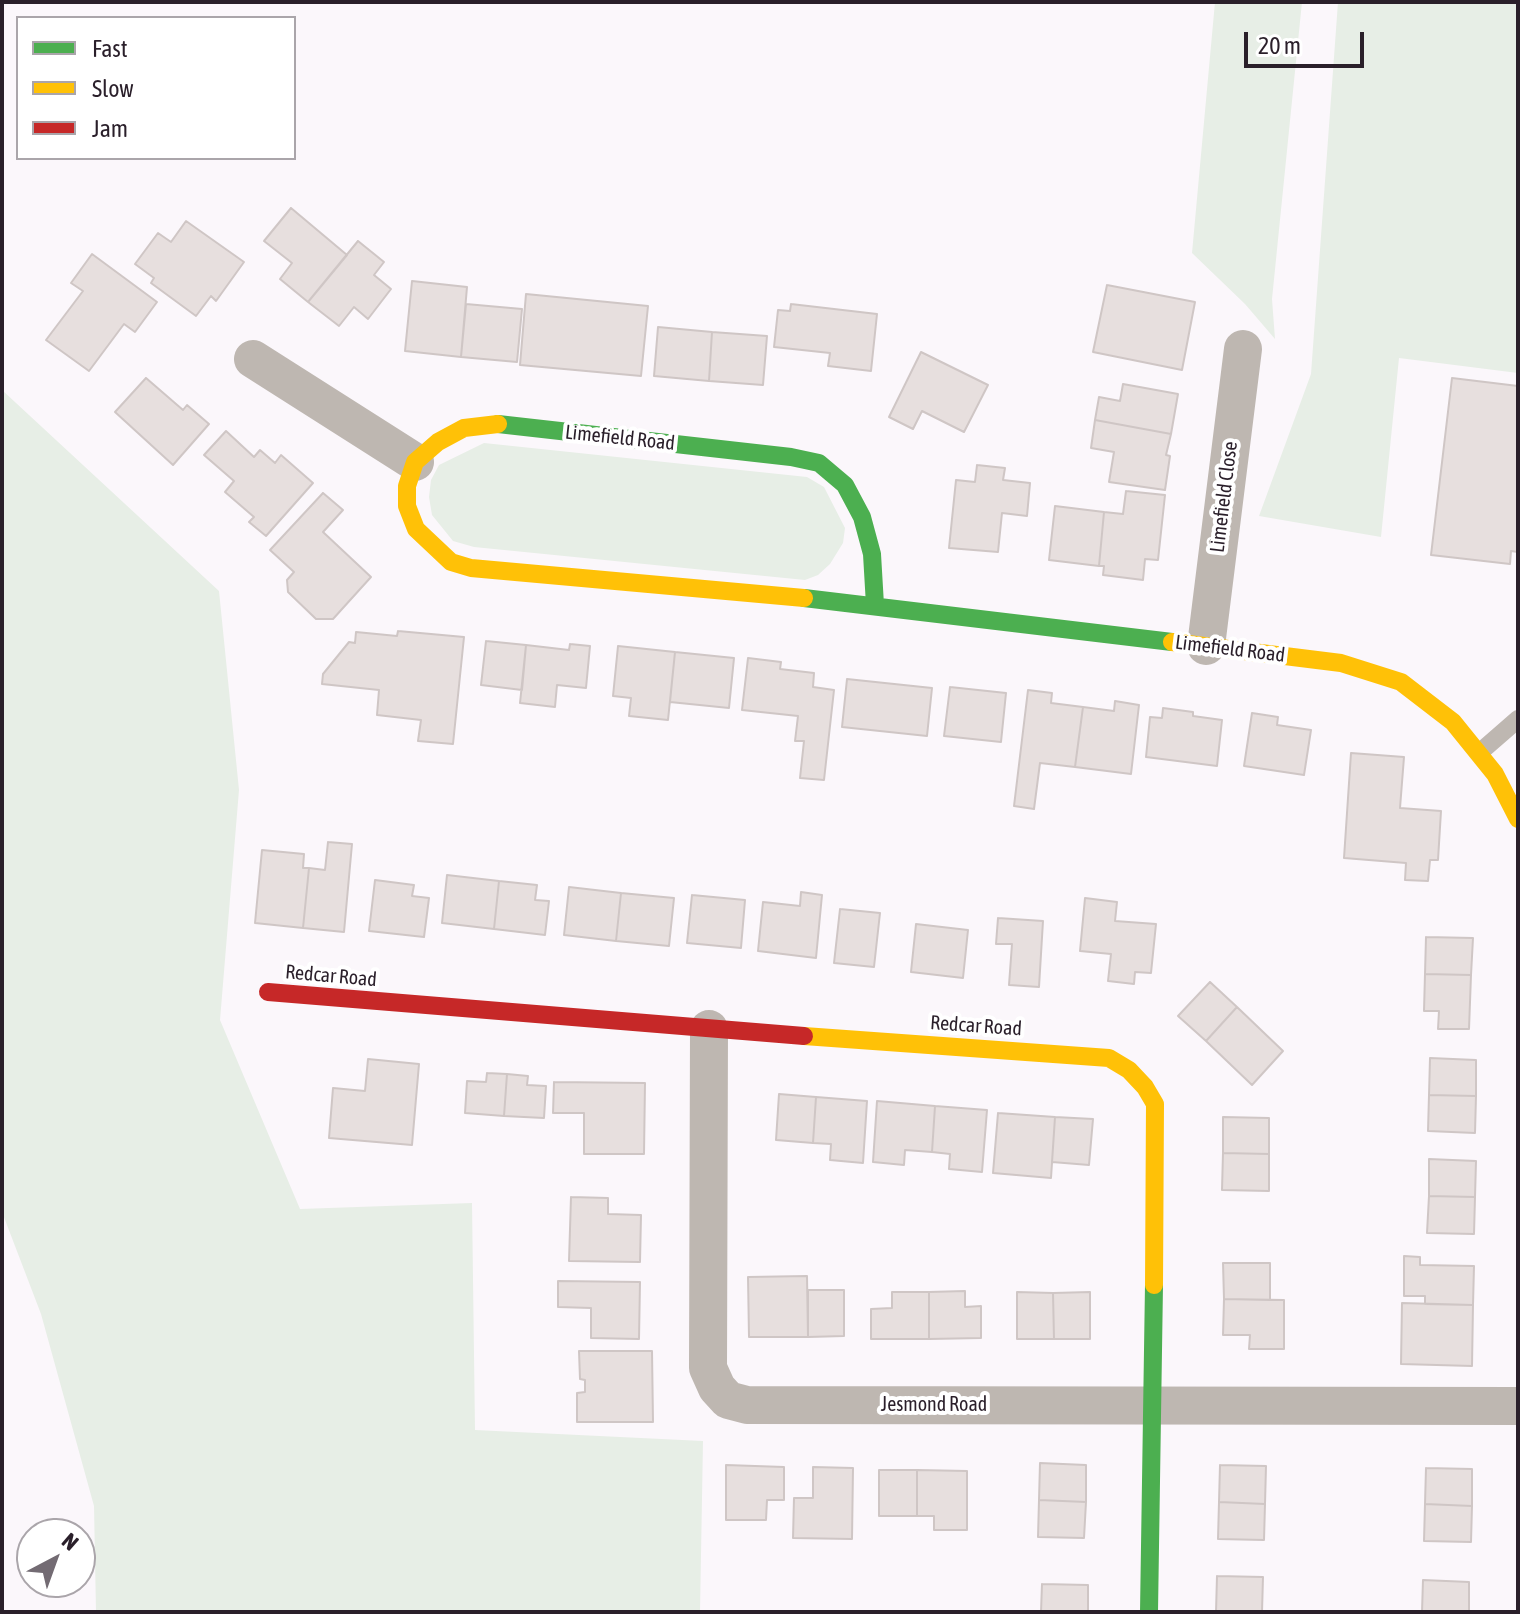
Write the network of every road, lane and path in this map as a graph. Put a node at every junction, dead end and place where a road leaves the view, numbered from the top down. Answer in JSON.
{"nodes":[{"id":1,"x":1243,"y":349,"type":"dead end"},
{"id":2,"x":255,"y":357,"type":"dead end"},
{"id":3,"x":415,"y":462,"type":"junction"},
{"id":4,"x":875,"y":605,"type":"junction"},
{"id":5,"x":1206,"y":646,"type":"junction"},
{"id":6,"x":1518,"y":719,"type":"edge"},
{"id":7,"x":1479,"y":753,"type":"junction"},
{"id":8,"x":1518,"y":819,"type":"edge"},
{"id":9,"x":268,"y":992,"type":"dead end"},
{"id":10,"x":709,"y":1029,"type":"junction"},
{"id":11,"x":1154,"y":1406,"type":"junction"},
{"id":12,"x":1518,"y":1406,"type":"edge"},
{"id":13,"x":1149,"y":1612,"type":"edge"}],
"edges":[{"from":1,"to":5,"type":"street","name":"Limefield Close"},
{"from":2,"to":3,"type":"street"},
{"from":3,"to":4,"type":"street","name":"Limefield Road"},
{"from":3,"to":4,"type":"street","name":"Limefield Road"},
{"from":4,"to":5,"type":"street","name":"Limefield Road"},
{"from":5,"to":7,"type":"street","name":"Limefield Road"},
{"from":6,"to":7,"type":"lane"},
{"from":7,"to":8,"type":"street","name":"Limefield Road"},
{"from":9,"to":10,"type":"street","name":"Redcar Road"},
{"from":10,"to":11,"type":"street","name":"Redcar Road"},
{"from":10,"to":11,"type":"street","name":"Jesmond Road"},
{"from":11,"to":12,"type":"street","name":"Jesmond Road"},
{"from":11,"to":13,"type":"street","name":"Redcar Road"}]}
